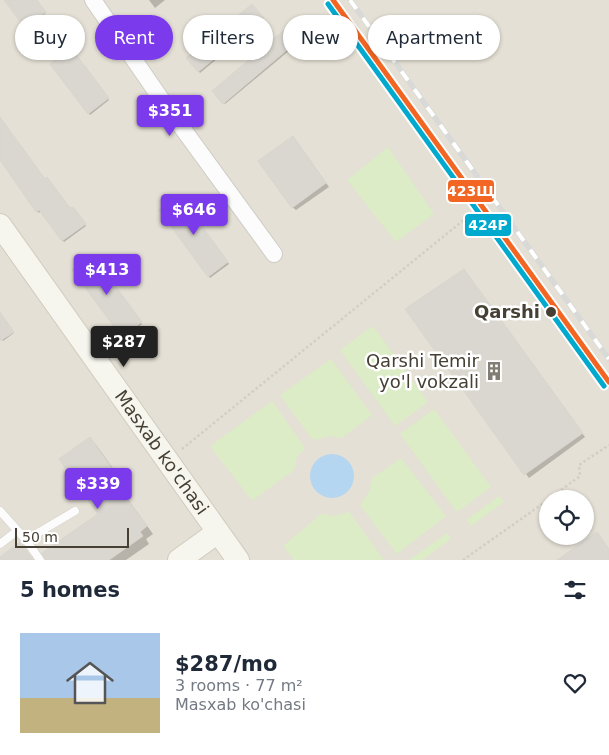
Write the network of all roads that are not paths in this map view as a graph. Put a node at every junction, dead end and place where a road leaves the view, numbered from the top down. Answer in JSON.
{"nodes":[{"id":1,"x":93,"y":0,"type":"edge"},
{"id":2,"x":0,"y":225,"type":"edge"},
{"id":3,"x":274,"y":254,"type":"dead end"},
{"id":4,"x":0,"y":511,"type":"edge"},
{"id":5,"x":75,"y":511,"type":"dead end"},
{"id":6,"x":18,"y":531,"type":"junction"},
{"id":7,"x":218,"y":532,"type":"junction"},
{"id":8,"x":26,"y":540,"type":"junction"},
{"id":9,"x":0,"y":544,"type":"edge"},
{"id":10,"x":40,"y":560,"type":"edge"},
{"id":11,"x":179,"y":560,"type":"edge"},
{"id":12,"x":238,"y":560,"type":"edge"}],
"edges":[{"from":1,"to":3,"type":"street"},
{"from":2,"to":7,"type":"main road","name":"Masxab ko'chasi"},
{"from":4,"to":6,"type":"lane"},
{"from":5,"to":8,"type":"lane"},
{"from":6,"to":8,"type":"lane"},
{"from":6,"to":9,"type":"lane"},
{"from":7,"to":11,"type":"main road"},
{"from":7,"to":12,"type":"main road","name":"Masxab ko'chasi"},
{"from":8,"to":10,"type":"lane"}]}
